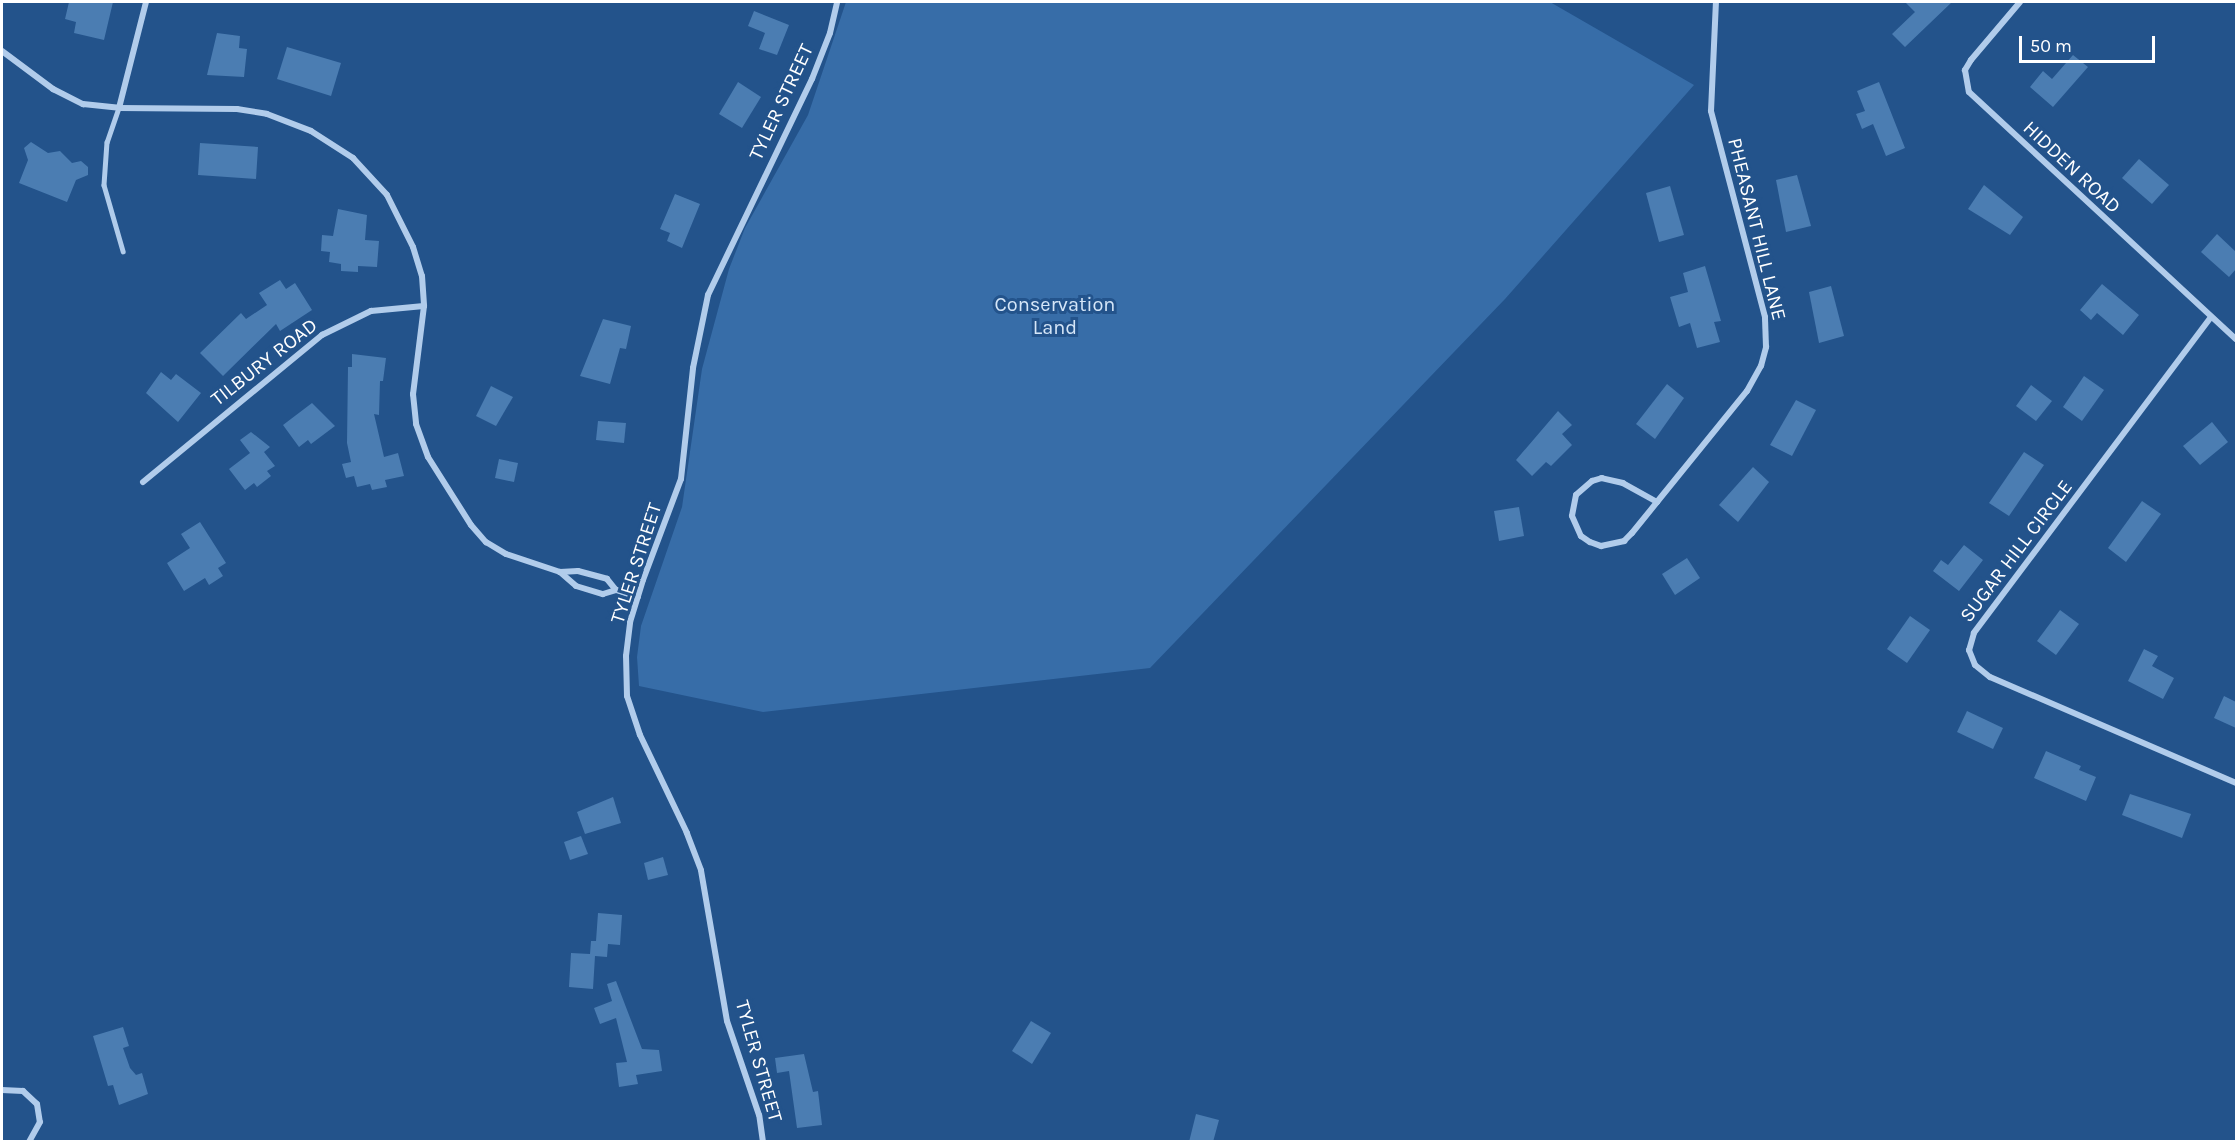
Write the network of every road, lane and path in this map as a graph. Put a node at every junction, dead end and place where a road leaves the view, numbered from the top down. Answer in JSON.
{"nodes":[{"id":1,"x":146,"y":2,"type":"edge"},
{"id":2,"x":837,"y":2,"type":"edge"},
{"id":3,"x":1716,"y":2,"type":"edge"},
{"id":4,"x":2020,"y":2,"type":"edge"},
{"id":5,"x":2,"y":51,"type":"edge"},
{"id":6,"x":119,"y":108,"type":"junction"},
{"id":7,"x":123,"y":251,"type":"dead end"},
{"id":8,"x":424,"y":306,"type":"junction"},
{"id":9,"x":2211,"y":317,"type":"junction"},
{"id":10,"x":2236,"y":339,"type":"edge"},
{"id":11,"x":143,"y":483,"type":"dead end"},
{"id":12,"x":1657,"y":502,"type":"junction"},
{"id":13,"x":560,"y":572,"type":"junction"},
{"id":14,"x":616,"y":590,"type":"junction"},
{"id":15,"x":638,"y":597,"type":"junction"},
{"id":16,"x":2236,"y":783,"type":"edge"},
{"id":17,"x":2,"y":1090,"type":"edge"},
{"id":18,"x":29,"y":1142,"type":"edge"},
{"id":19,"x":763,"y":1142,"type":"edge"}],
"edges":[{"from":1,"to":6,"type":"street"},
{"from":2,"to":15,"type":"street","name":"TYLER STREET"},
{"from":3,"to":12,"type":"street","name":"PHEASANT HILL LANE"},
{"from":4,"to":9,"type":"street","name":"HIDDEN ROAD"},
{"from":5,"to":6,"type":"street"},
{"from":6,"to":7,"type":"lane"},
{"from":6,"to":8,"type":"street"},
{"from":8,"to":11,"type":"street","name":"TILBURY ROAD"},
{"from":8,"to":13,"type":"street"},
{"from":9,"to":10,"type":"street","name":"HIDDEN ROAD"},
{"from":9,"to":16,"type":"street","name":"SUGAR HILL CIRCLE"},
{"from":12,"to":12,"type":"street","name":"PHEASANT HILL LANE"},
{"from":13,"to":14,"type":"street"},
{"from":13,"to":14,"type":"street"},
{"from":14,"to":15,"type":"street"},
{"from":15,"to":19,"type":"street","name":"TYLER STREET"},
{"from":17,"to":18,"type":"street"}]}
